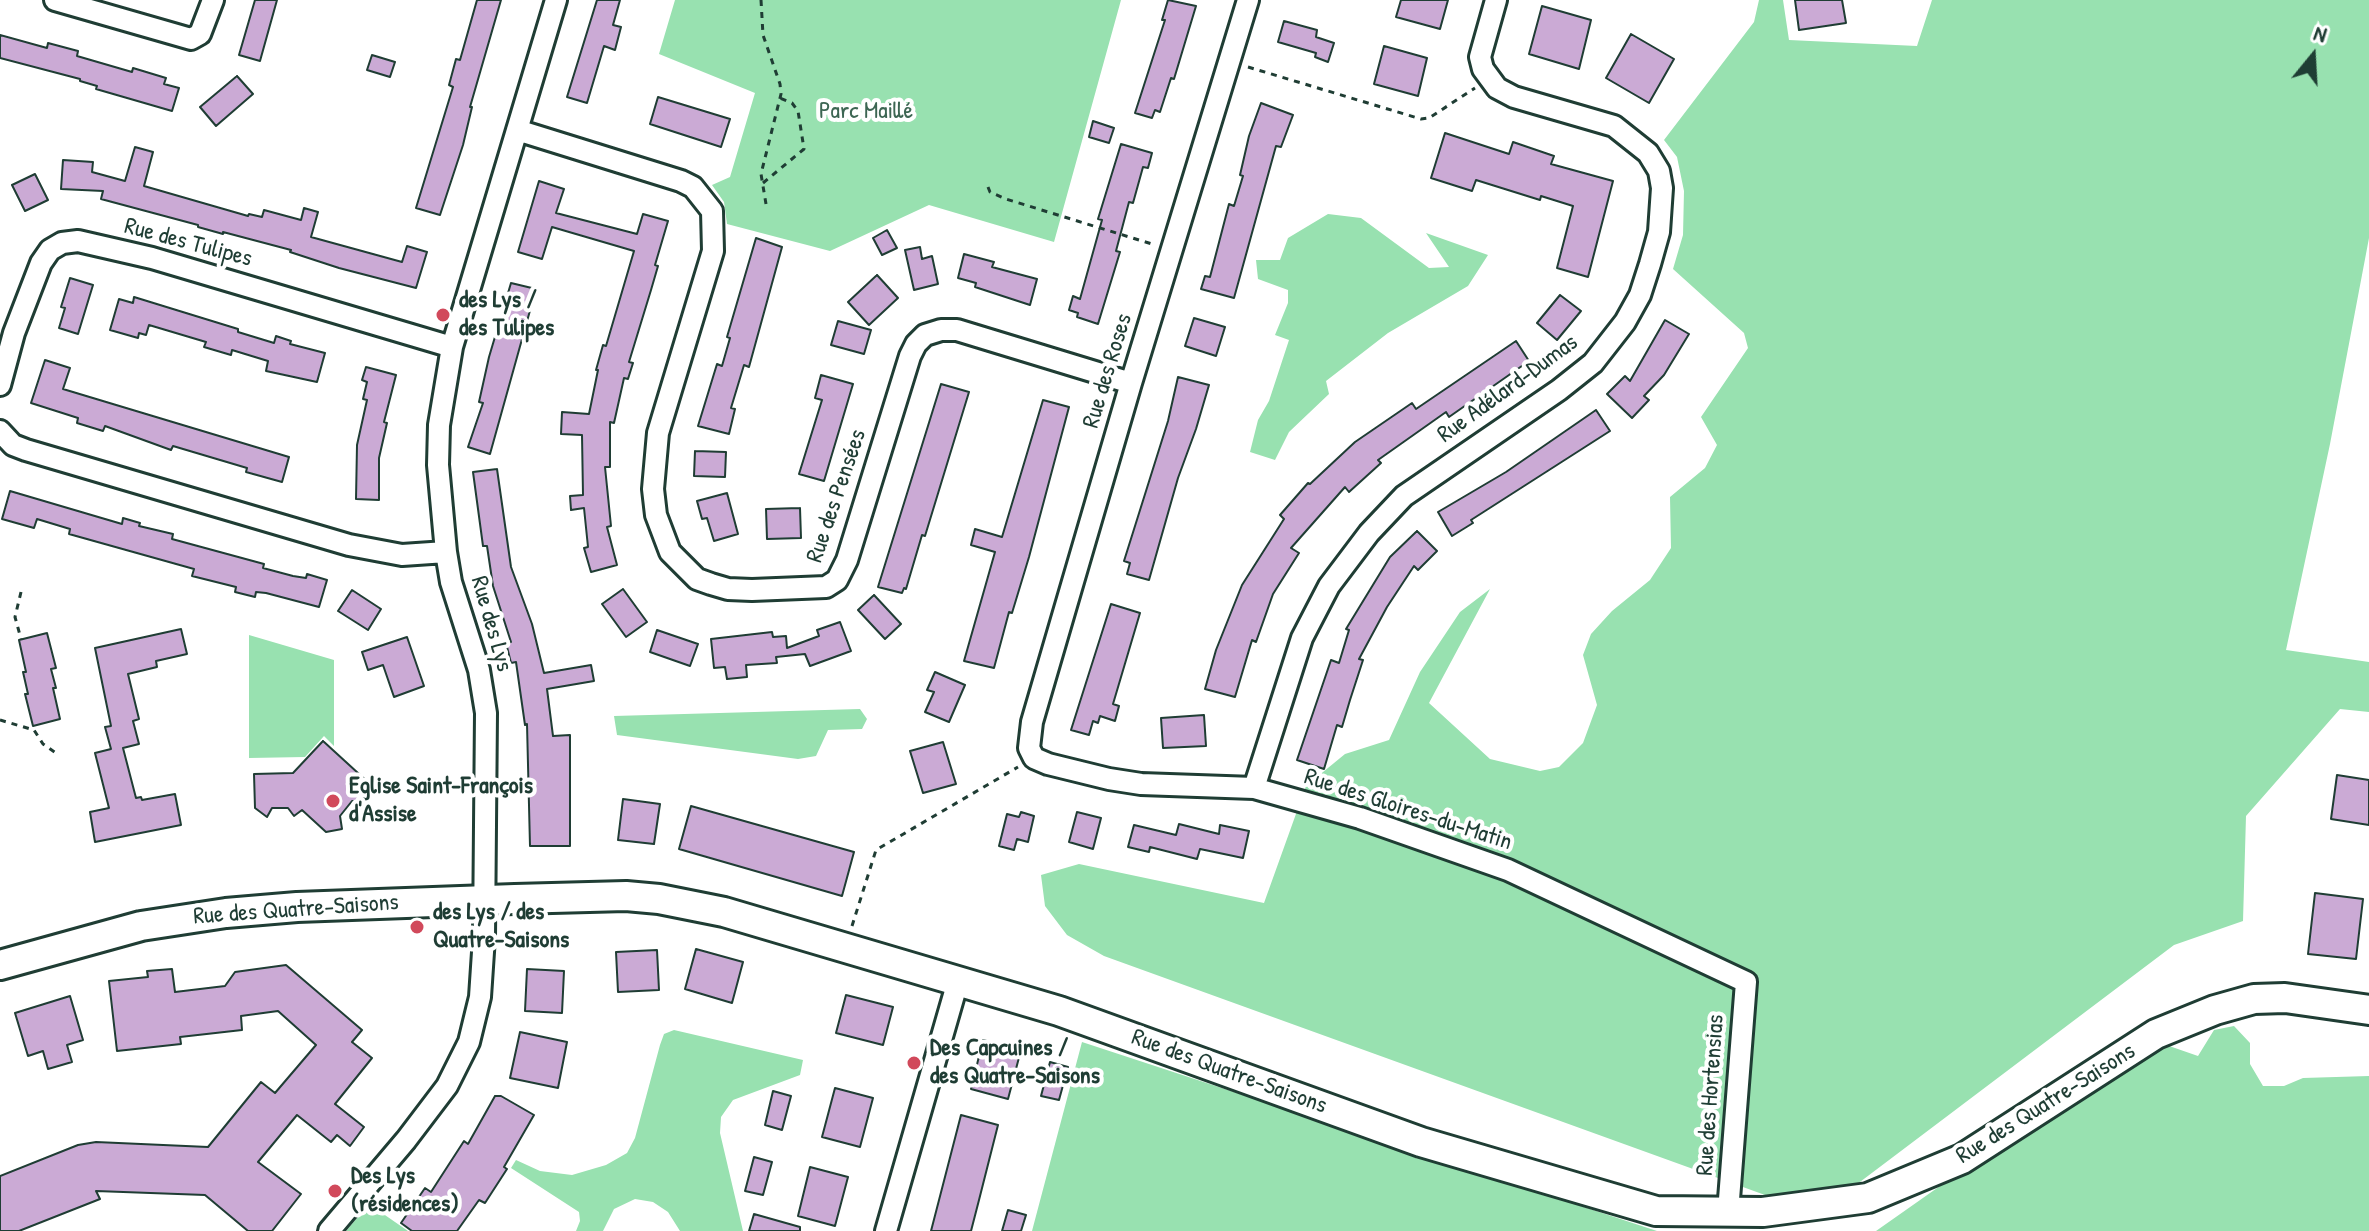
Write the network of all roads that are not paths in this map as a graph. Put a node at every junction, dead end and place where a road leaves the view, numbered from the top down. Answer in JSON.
{"nodes":[{"id":1,"x":55,"y":0,"type":"edge"},
{"id":2,"x":213,"y":0,"type":"edge"},
{"id":3,"x":556,"y":0,"type":"edge"},
{"id":4,"x":1248,"y":0,"type":"edge"},
{"id":5,"x":1496,"y":0,"type":"edge"},
{"id":6,"x":517,"y":130,"type":"junction"},
{"id":7,"x":452,"y":347,"type":"junction"},
{"id":8,"x":1131,"y":383,"type":"junction"},
{"id":9,"x":0,"y":385,"type":"edge"},
{"id":10,"x":0,"y":431,"type":"edge"},
{"id":11,"x":446,"y":552,"type":"junction"},
{"id":12,"x":1034,"y":758,"type":"joint"},
{"id":13,"x":1254,"y":788,"type":"junction"},
{"id":14,"x":484,"y":900,"type":"junction"},
{"id":15,"x":0,"y":965,"type":"edge"},
{"id":16,"x":958,"y":981,"type":"junction"},
{"id":17,"x":1746,"y":982,"type":"joint"},
{"id":18,"x":2369,"y":1010,"type":"edge"},
{"id":19,"x":1728,"y":1212,"type":"junction"},
{"id":20,"x":329,"y":1231,"type":"edge"},
{"id":21,"x":886,"y":1231,"type":"edge"}],
"edges":[{"from":1,"to":2,"type":"street"},
{"from":3,"to":6,"type":"street","name":"Rue des Lys"},
{"from":4,"to":8,"type":"street","name":"Rue des Roses"},
{"from":5,"to":13,"type":"street","name":"Rue Adélard-Dumas"},
{"from":6,"to":7,"type":"street","name":"Rue des Lys"},
{"from":6,"to":8,"type":"street","name":"Rue des Pensées"},
{"from":7,"to":9,"type":"street","name":"Rue des Tulipes"},
{"from":7,"to":11,"type":"street","name":"Rue des Lys"},
{"from":8,"to":12,"type":"street","name":"Rue des Roses"},
{"from":10,"to":11,"type":"street"},
{"from":11,"to":14,"type":"street","name":"Rue des Lys"},
{"from":12,"to":13,"type":"street","name":"Rue des Gloires-du-Matin"},
{"from":13,"to":17,"type":"street","name":"Rue des Gloires-du-Matin"},
{"from":14,"to":15,"type":"street","name":"Rue des Quatre-Saisons"},
{"from":14,"to":16,"type":"street","name":"Rue des Quatre-Saisons"},
{"from":14,"to":20,"type":"street","name":"Rue des Lys"},
{"from":16,"to":19,"type":"street","name":"Rue des Quatre-Saisons"},
{"from":16,"to":21,"type":"street"},
{"from":17,"to":19,"type":"street","name":"Rue des Hortensias"},
{"from":18,"to":19,"type":"street","name":"Rue des Quatre-Saisons"}]}
